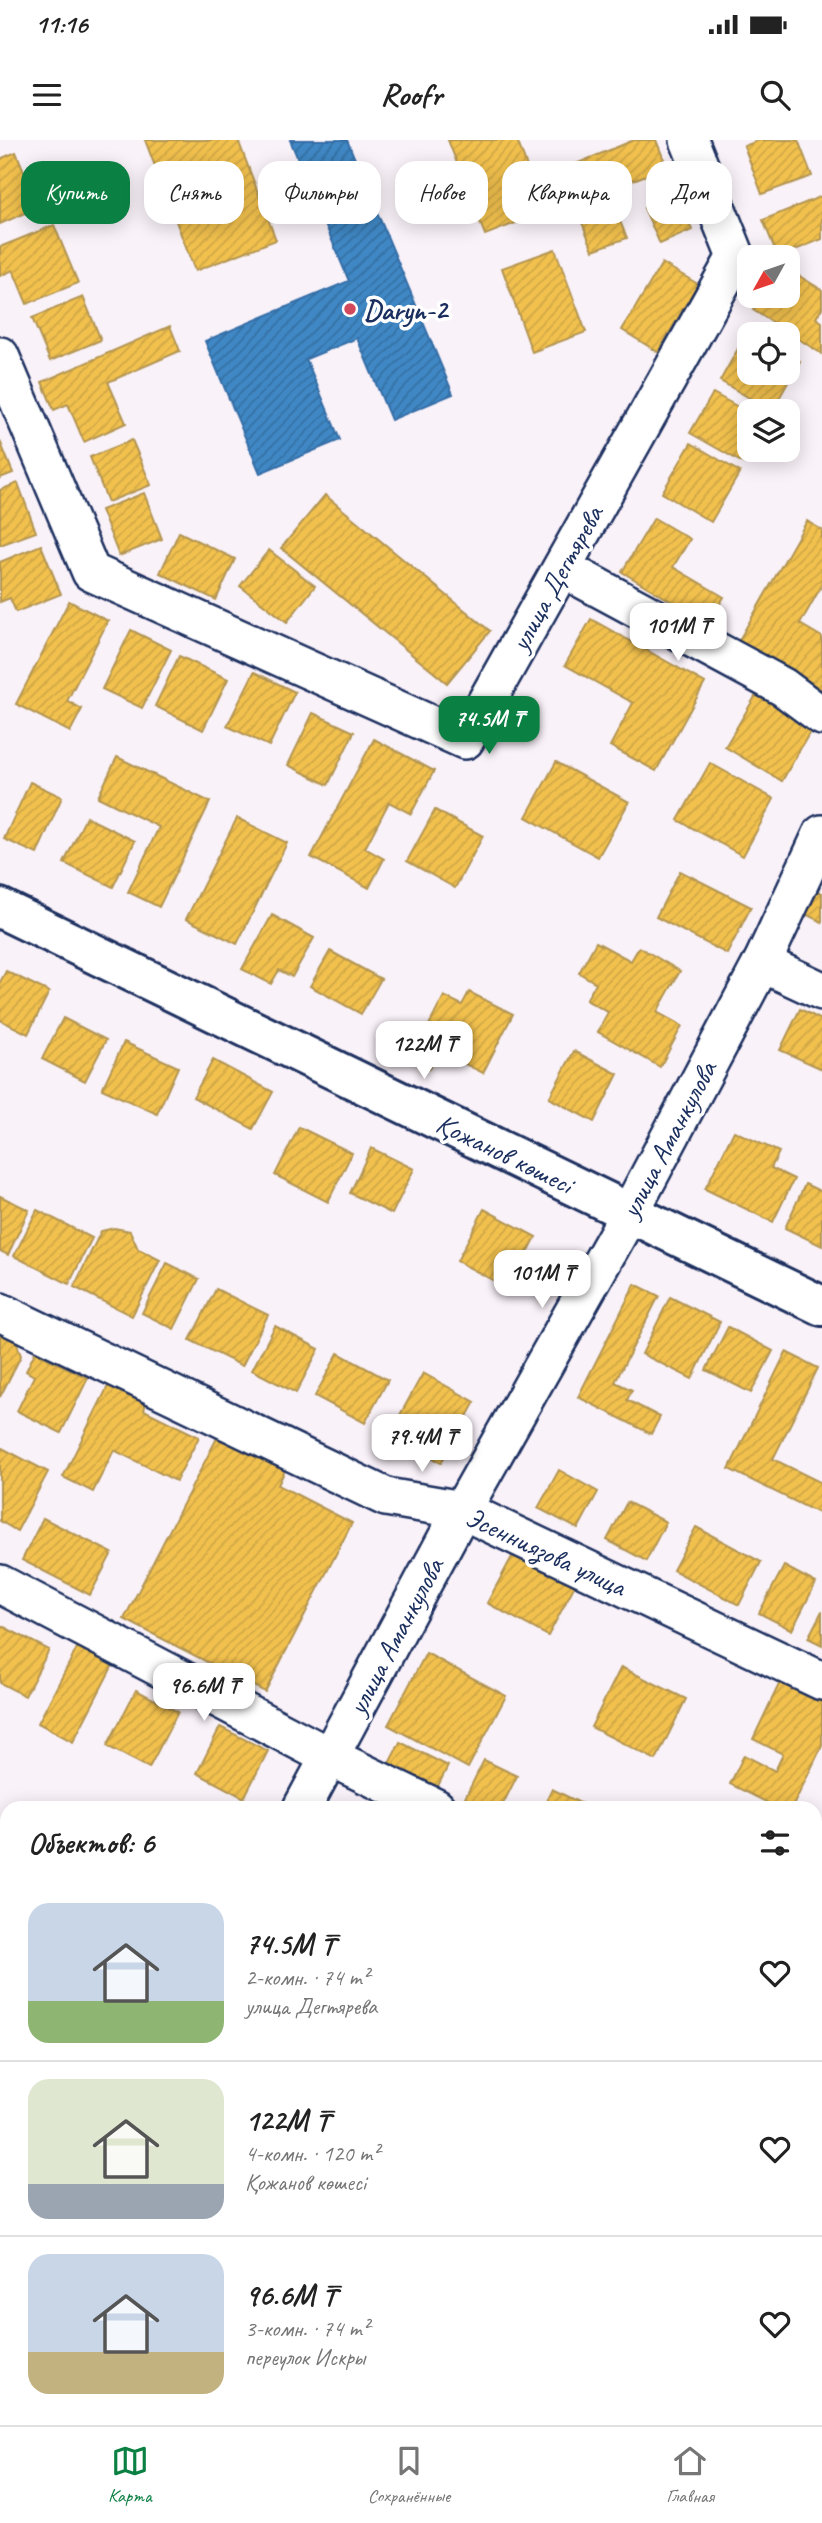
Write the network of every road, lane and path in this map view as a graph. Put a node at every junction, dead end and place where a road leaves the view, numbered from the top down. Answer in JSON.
{"nodes":[{"id":1,"x":689,"y":140,"type":"edge"},
{"id":2,"x":0,"y":356,"type":"edge"},
{"id":3,"x":562,"y":568,"type":"junction"},
{"id":4,"x":822,"y":716,"type":"edge"},
{"id":5,"x":822,"y":834,"type":"edge"},
{"id":6,"x":0,"y":908,"type":"edge"},
{"id":7,"x":762,"y":963,"type":"junction"},
{"id":8,"x":822,"y":991,"type":"edge"},
{"id":9,"x":629,"y":1214,"type":"junction"},
{"id":10,"x":822,"y":1306,"type":"edge"},
{"id":11,"x":0,"y":1312,"type":"edge"},
{"id":12,"x":462,"y":1510,"type":"junction"},
{"id":13,"x":0,"y":1584,"type":"edge"},
{"id":14,"x":822,"y":1681,"type":"edge"},
{"id":15,"x":330,"y":1757,"type":"junction"},
{"id":16,"x":306,"y":1801,"type":"edge"},
{"id":17,"x":421,"y":1801,"type":"edge"}],
"edges":[{"from":1,"to":3,"type":"street","name":"улица Дегтярева"},
{"from":2,"to":3,"type":"street","name":"улица Дегтярева"},
{"from":3,"to":4,"type":"street"},
{"from":5,"to":7,"type":"street","name":"улица Аманкулова"},
{"from":6,"to":9,"type":"main road","name":"Қожанов көшесі"},
{"from":7,"to":8,"type":"street"},
{"from":7,"to":9,"type":"street","name":"улица Аманкулова"},
{"from":9,"to":10,"type":"main road","name":"Қожанов көшесі"},
{"from":9,"to":12,"type":"street","name":"улица Аманкулова"},
{"from":11,"to":12,"type":"street","name":"Эсенниязова улица"},
{"from":12,"to":14,"type":"street","name":"Эсенниязова улица"},
{"from":12,"to":15,"type":"street","name":"улица Аманкулова"},
{"from":13,"to":15,"type":"street"},
{"from":15,"to":16,"type":"street","name":"улица Аманкулова"},
{"from":15,"to":17,"type":"street"}]}
